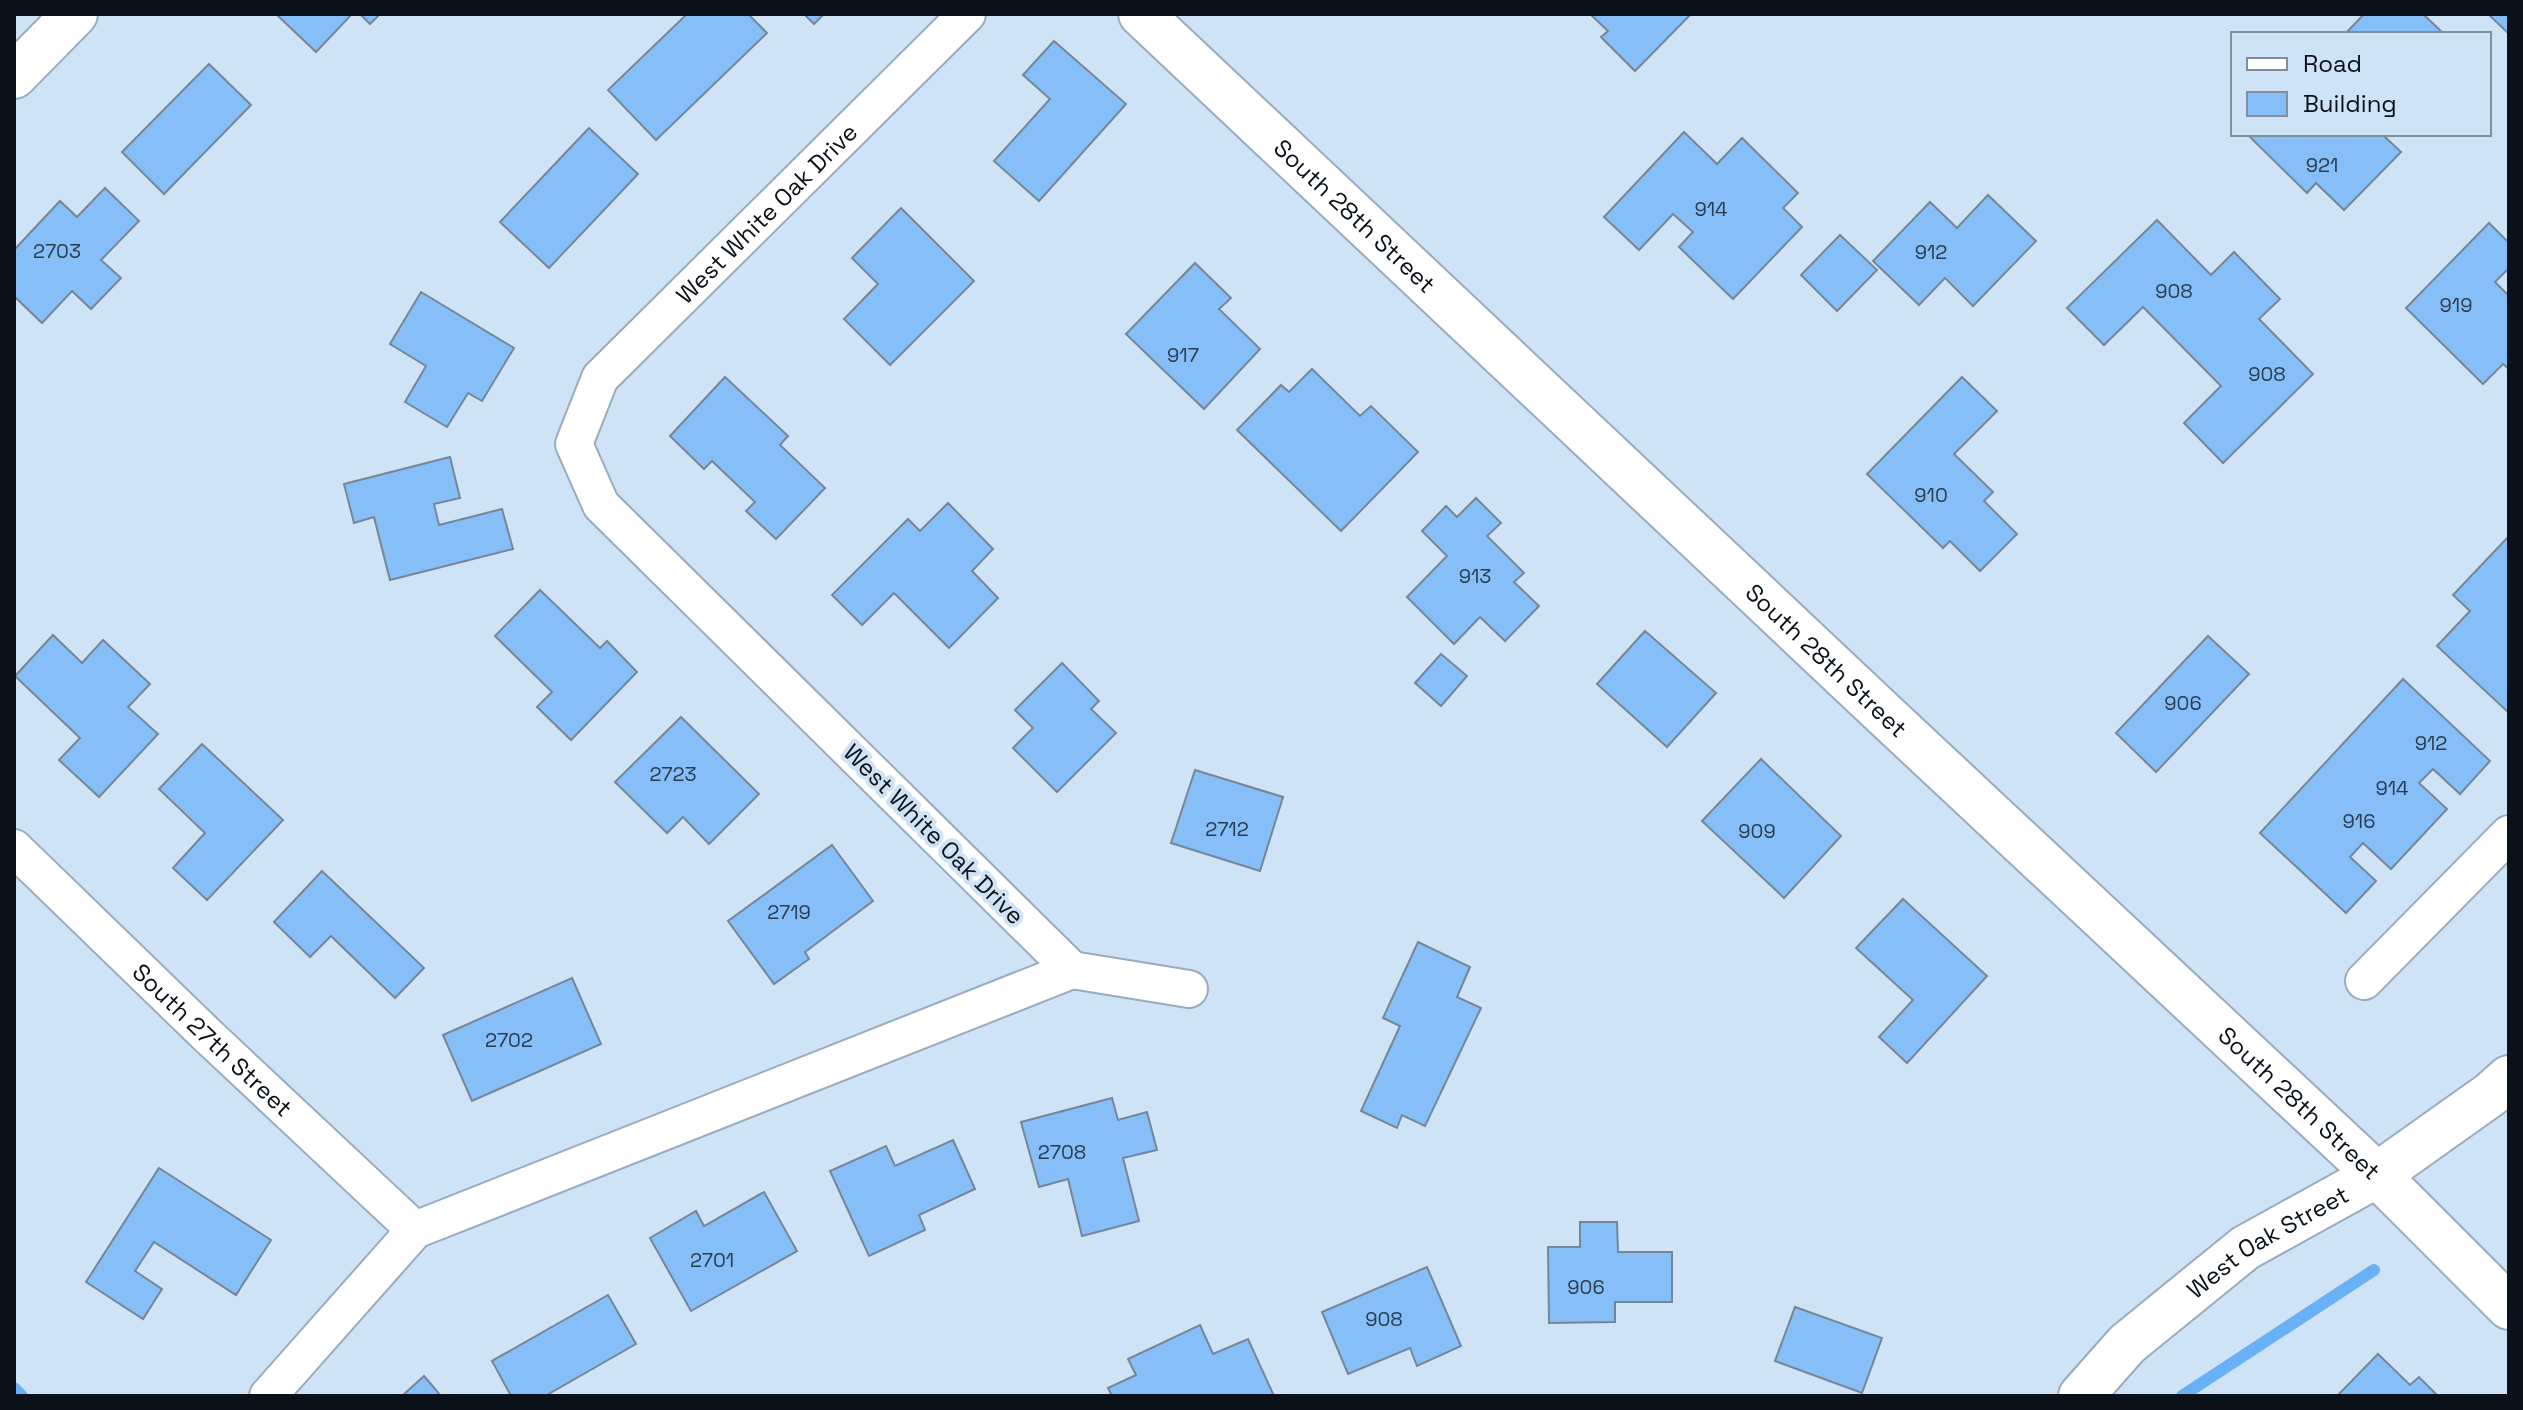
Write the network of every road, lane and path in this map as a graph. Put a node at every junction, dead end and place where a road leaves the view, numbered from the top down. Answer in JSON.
{"nodes":[{"id":1,"x":75,"y":14,"type":"edge"},
{"id":2,"x":967,"y":14,"type":"edge"},
{"id":3,"x":1141,"y":14,"type":"edge"},
{"id":4,"x":14,"y":76,"type":"edge"},
{"id":5,"x":2509,"y":834,"type":"edge"},
{"id":6,"x":14,"y":848,"type":"edge"},
{"id":7,"x":1072,"y":970,"type":"junction"},
{"id":8,"x":2364,"y":981,"type":"dead end"},
{"id":9,"x":1189,"y":989,"type":"dead end"},
{"id":10,"x":2509,"y":1078,"type":"edge"},
{"id":11,"x":2377,"y":1175,"type":"junction"},
{"id":12,"x":415,"y":1230,"type":"junction"},
{"id":13,"x":2509,"y":1307,"type":"edge"},
{"id":14,"x":268,"y":1396,"type":"edge"},
{"id":15,"x":2081,"y":1396,"type":"edge"}],
"edges":[{"from":1,"to":4,"type":"street"},
{"from":2,"to":7,"type":"street","name":"West White Oak Drive"},
{"from":3,"to":11,"type":"street","name":"South 28th Street"},
{"from":5,"to":8,"type":"street"},
{"from":6,"to":12,"type":"street","name":"South 27th Street"},
{"from":7,"to":9,"type":"street"},
{"from":7,"to":12,"type":"street"},
{"from":10,"to":11,"type":"street","name":"West Oak Street"},
{"from":11,"to":13,"type":"street","name":"South 28th Street"},
{"from":11,"to":15,"type":"street","name":"West Oak Street"},
{"from":12,"to":14,"type":"street"}]}
